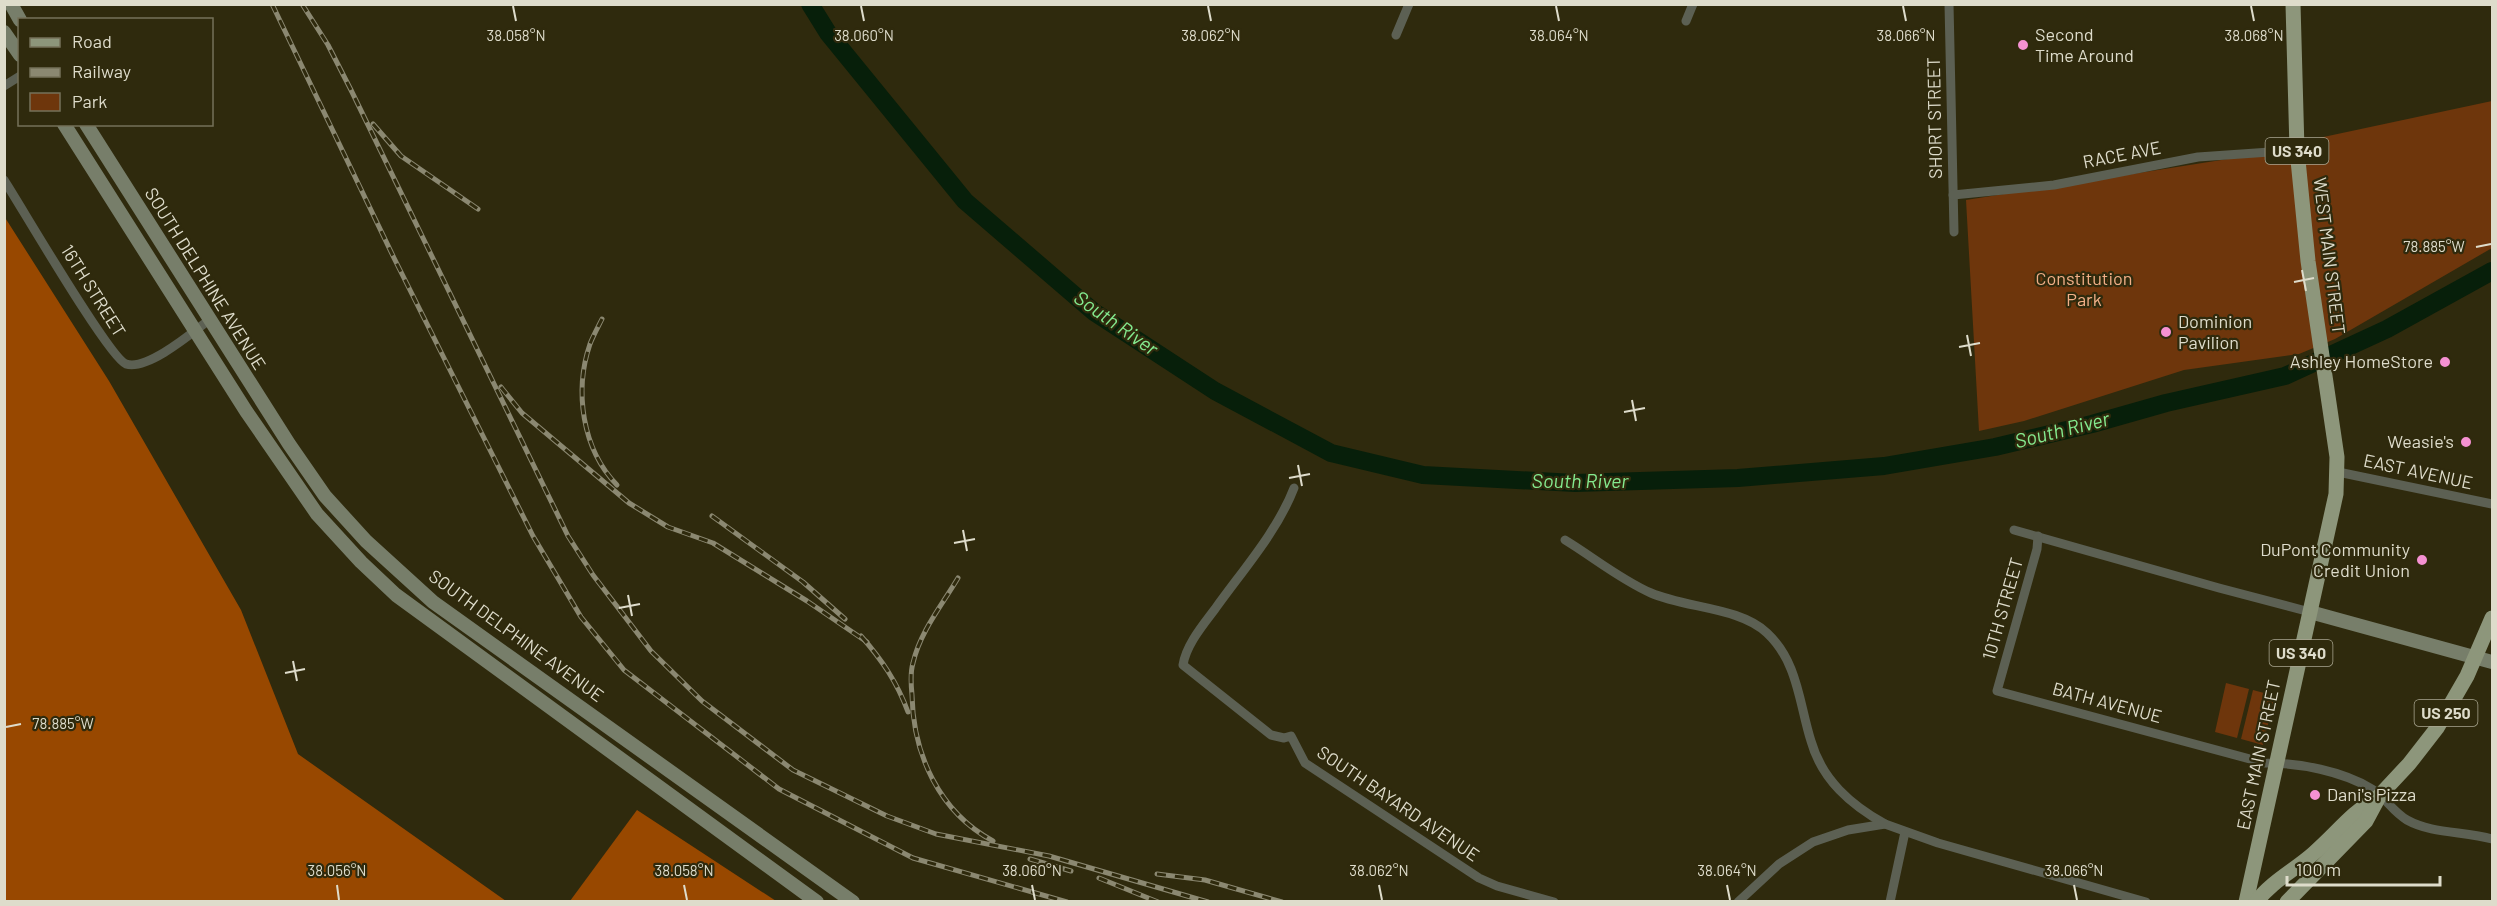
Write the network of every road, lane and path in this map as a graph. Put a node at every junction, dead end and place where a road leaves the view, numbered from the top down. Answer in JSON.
{"nodes":[{"id":1,"x":11,"y":4,"type":"edge"},
{"id":2,"x":1409,"y":4,"type":"edge"},
{"id":3,"x":1693,"y":4,"type":"edge"},
{"id":4,"x":1949,"y":4,"type":"edge"},
{"id":5,"x":2293,"y":4,"type":"edge"},
{"id":6,"x":19,"y":18,"type":"edge"},
{"id":7,"x":1686,"y":21,"type":"dead end"},
{"id":8,"x":4,"y":32,"type":"edge"},
{"id":9,"x":1396,"y":35,"type":"dead end"},
{"id":10,"x":18,"y":52,"type":"edge"},
{"id":11,"x":18,"y":77,"type":"edge"},
{"id":12,"x":4,"y":86,"type":"edge"},
{"id":13,"x":65,"y":126,"type":"edge"},
{"id":14,"x":87,"y":126,"type":"edge"},
{"id":15,"x":2297,"y":150,"type":"junction"},
{"id":16,"x":4,"y":180,"type":"edge"},
{"id":17,"x":1953,"y":195,"type":"junction"},
{"id":18,"x":1954,"y":232,"type":"dead end"},
{"id":19,"x":209,"y":320,"type":"junction"},
{"id":20,"x":195,"y":331,"type":"junction"},
{"id":21,"x":2329,"y":404,"type":"joint"},
{"id":22,"x":2338,"y":472,"type":"junction"},
{"id":23,"x":1294,"y":488,"type":"dead end"},
{"id":24,"x":2493,"y":504,"type":"edge"},
{"id":25,"x":2014,"y":530,"type":"dead end"},
{"id":26,"x":2038,"y":536,"type":"junction"},
{"id":27,"x":1565,"y":540,"type":"dead end"},
{"id":28,"x":2310,"y":612,"type":"junction"},
{"id":29,"x":2493,"y":618,"type":"edge"},
{"id":30,"x":2477,"y":657,"type":"junction"},
{"id":31,"x":2493,"y":662,"type":"edge"},
{"id":32,"x":1997,"y":691,"type":"joint"},
{"id":33,"x":2276,"y":763,"type":"junction"},
{"id":34,"x":2380,"y":795,"type":"junction"},
{"id":35,"x":1885,"y":824,"type":"junction"},
{"id":36,"x":1905,"y":832,"type":"junction"},
{"id":37,"x":2493,"y":839,"type":"edge"},
{"id":38,"x":817,"y":902,"type":"edge"},
{"id":39,"x":853,"y":902,"type":"edge"},
{"id":40,"x":1554,"y":902,"type":"edge"},
{"id":41,"x":1738,"y":902,"type":"edge"},
{"id":42,"x":1890,"y":902,"type":"edge"},
{"id":43,"x":2146,"y":902,"type":"edge"},
{"id":44,"x":2246,"y":902,"type":"edge"},
{"id":45,"x":2256,"y":902,"type":"edge"},
{"id":46,"x":2288,"y":902,"type":"edge"}],
"edges":[{"from":1,"to":6,"type":"main road"},
{"from":2,"to":9,"type":"street"},
{"from":3,"to":7,"type":"street"},
{"from":4,"to":17,"type":"street","name":"SHORT STREET"},
{"from":5,"to":15,"type":"main road","name":"WEST MAIN STREET","number":"US 340"},
{"from":8,"to":10,"type":"main road"},
{"from":11,"to":12,"type":"street"},
{"from":13,"to":20,"type":"main road","name":"SOUTH DELPHINE AVENUE"},
{"from":14,"to":19,"type":"main road","name":"SOUTH DELPHINE AVENUE"},
{"from":15,"to":17,"type":"street","name":"RACE AVE"},
{"from":15,"to":21,"type":"main road","name":"WEST MAIN STREET","number":"US 340"},
{"from":16,"to":20,"type":"street","name":"16TH STREET"},
{"from":17,"to":18,"type":"street","name":"SHORT STREET"},
{"from":19,"to":20,"type":"street","name":"16TH STREET"},
{"from":19,"to":39,"type":"main road","name":"SOUTH DELPHINE AVENUE"},
{"from":20,"to":38,"type":"main road","name":"SOUTH DELPHINE AVENUE"},
{"from":21,"to":22,"type":"main road","name":"EAST MAIN STREET","number":"US 340"},
{"from":22,"to":24,"type":"street","name":"EAST AVENUE"},
{"from":22,"to":28,"type":"main road","name":"EAST MAIN STREET","number":"US 340"},
{"from":23,"to":40,"type":"street","name":"SOUTH BAYARD AVENUE"},
{"from":25,"to":26,"type":"street"},
{"from":26,"to":28,"type":"street"},
{"from":26,"to":32,"type":"street","name":"10TH STREET"},
{"from":27,"to":35,"type":"street"},
{"from":28,"to":30,"type":"main road"},
{"from":28,"to":33,"type":"main road","name":"EAST MAIN STREET","number":"US 340"},
{"from":29,"to":30,"type":"main road","number":"US 250"},
{"from":30,"to":31,"type":"main road"},
{"from":30,"to":34,"type":"main road","number":"US 250"},
{"from":32,"to":33,"type":"street","name":"BATH AVENUE"},
{"from":33,"to":34,"type":"street","name":"BATH AVENUE"},
{"from":33,"to":44,"type":"main road","name":"EAST MAIN STREET","number":"US 340"},
{"from":34,"to":37,"type":"street","name":"BATH AVENUE"},
{"from":34,"to":45,"type":"main road","number":"US 250"},
{"from":34,"to":46,"type":"main road","number":"US 250"},
{"from":35,"to":36,"type":"street"},
{"from":35,"to":41,"type":"street"},
{"from":36,"to":42,"type":"street"},
{"from":36,"to":43,"type":"street"}]}
